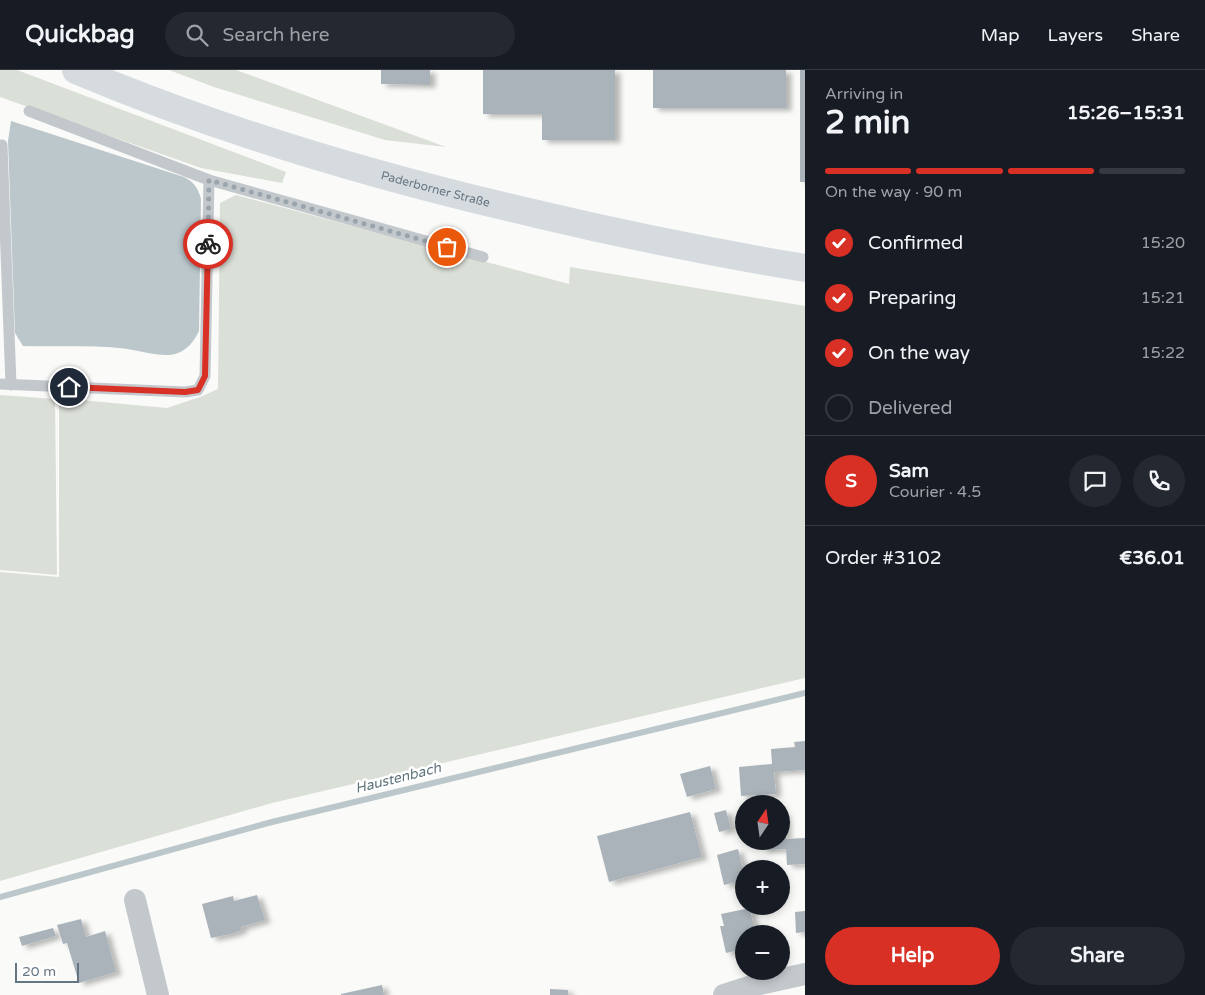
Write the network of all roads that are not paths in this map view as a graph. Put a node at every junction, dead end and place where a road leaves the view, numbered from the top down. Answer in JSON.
{"nodes":[{"id":1,"x":76,"y":70,"type":"edge"},
{"id":2,"x":29,"y":111,"type":"dead end"},
{"id":3,"x":2,"y":145,"type":"dead end"},
{"id":4,"x":209,"y":180,"type":"junction"},
{"id":5,"x":483,"y":257,"type":"dead end"},
{"id":6,"x":805,"y":268,"type":"edge"},
{"id":7,"x":6,"y":384,"type":"edge"},
{"id":8,"x":135,"y":900,"type":"dead end"},
{"id":9,"x":805,"y":974,"type":"edge"},
{"id":10,"x":158,"y":995,"type":"edge"},
{"id":11,"x":724,"y":995,"type":"edge"}],
"edges":[{"from":1,"to":6,"type":"main road","name":"Paderborner Straße"},
{"from":2,"to":4,"type":"lane"},
{"from":3,"to":7,"type":"lane"},
{"from":4,"to":5,"type":"lane"},
{"from":4,"to":7,"type":"lane"},
{"from":8,"to":10,"type":"street"},
{"from":9,"to":11,"type":"street"}]}
